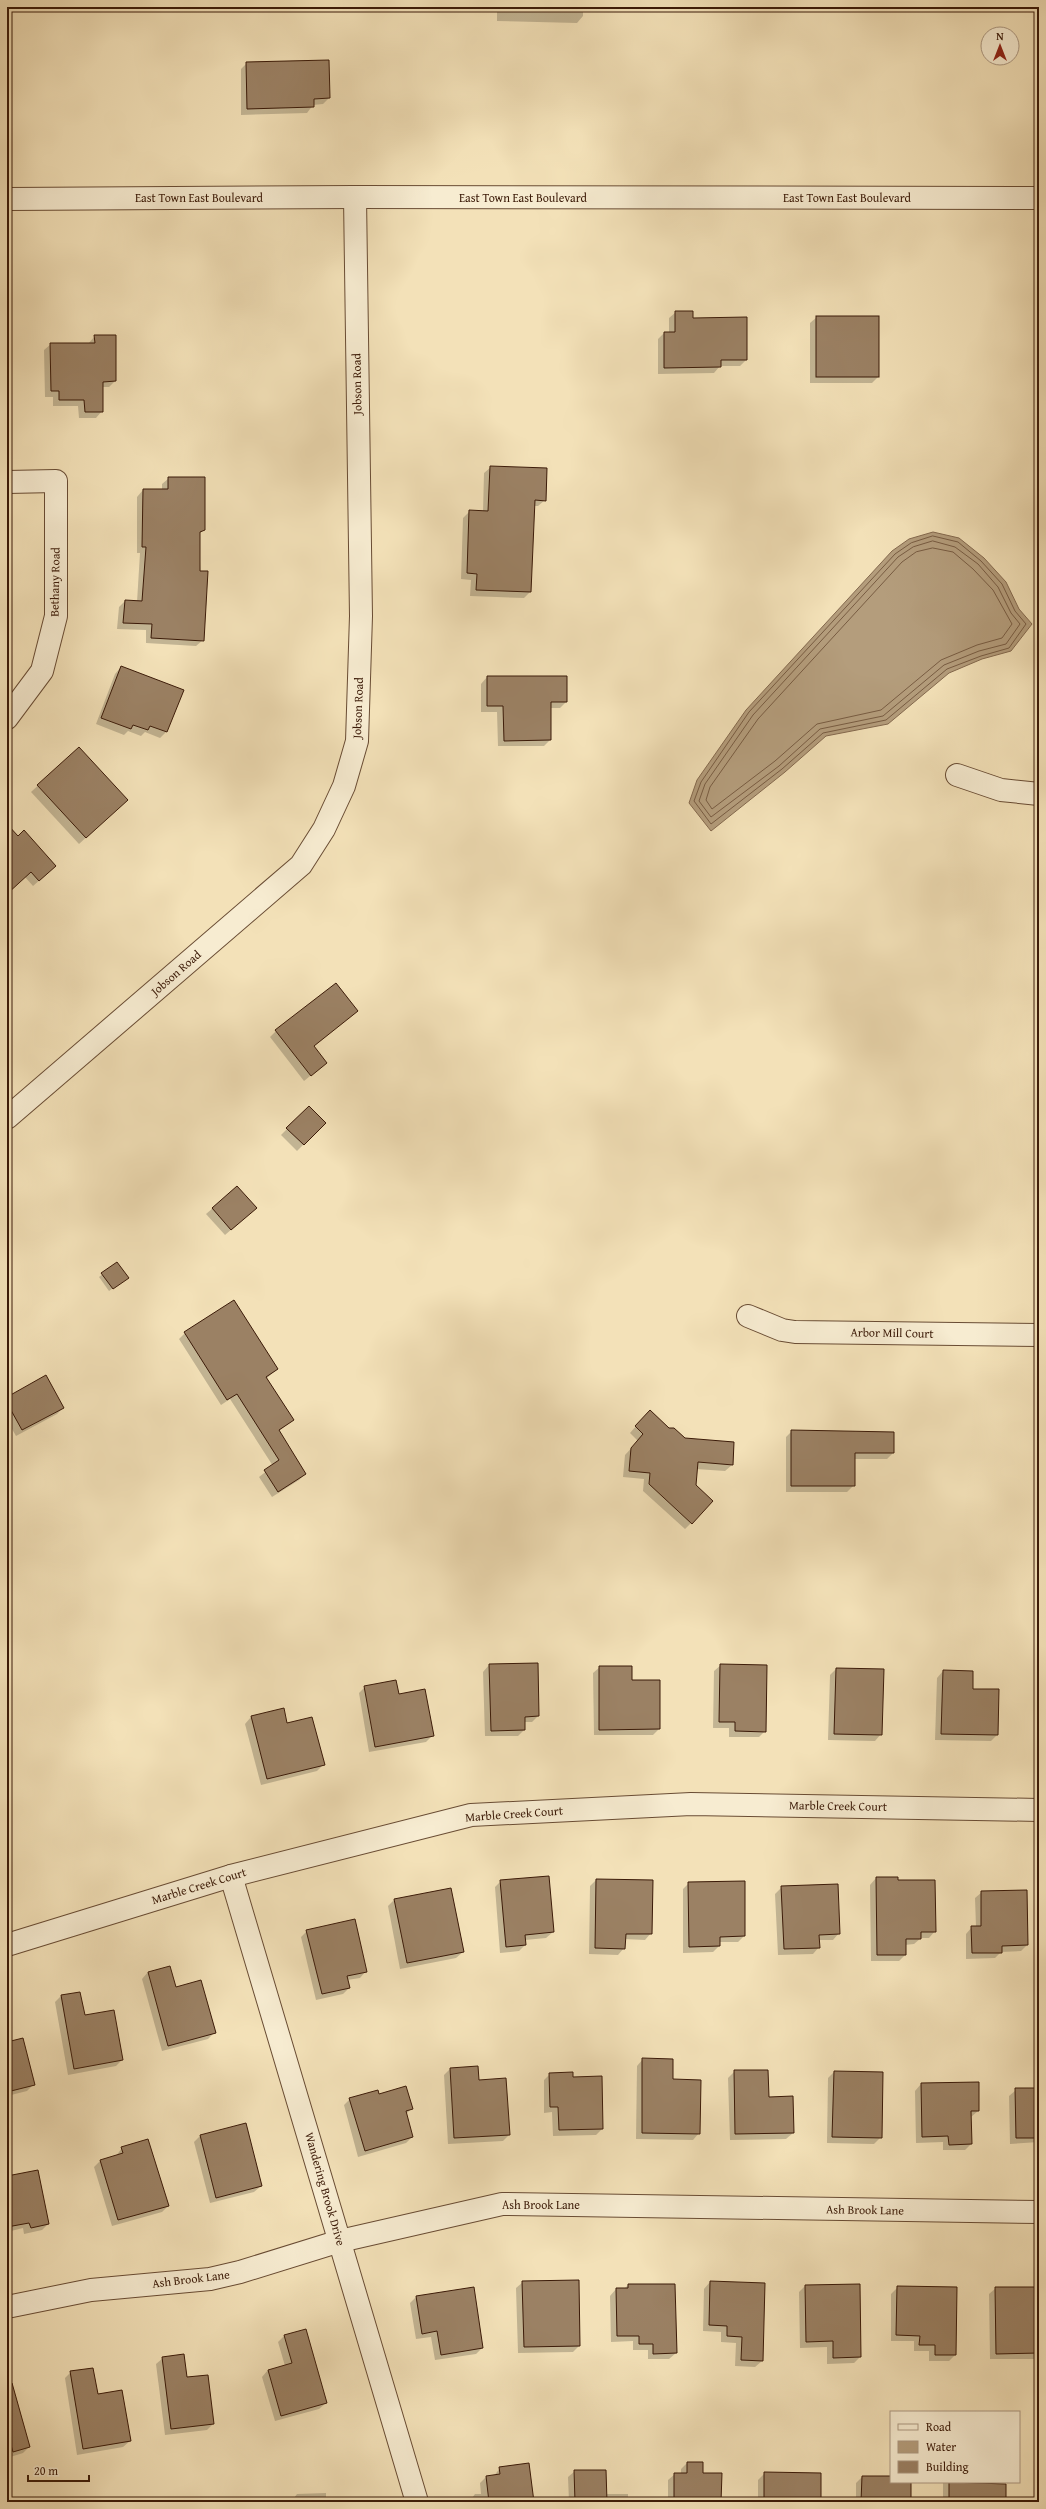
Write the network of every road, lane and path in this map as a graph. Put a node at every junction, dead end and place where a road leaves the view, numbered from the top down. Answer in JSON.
{"nodes":[{"id":1,"x":355,"y":197,"type":"junction"},
{"id":2,"x":1039,"y":198,"type":"edge"},
{"id":3,"x":7,"y":200,"type":"edge"},
{"id":4,"x":7,"y":482,"type":"edge"},
{"id":5,"x":7,"y":718,"type":"edge"},
{"id":6,"x":957,"y":775,"type":"dead end"},
{"id":7,"x":1039,"y":794,"type":"edge"},
{"id":8,"x":7,"y":1118,"type":"edge"},
{"id":9,"x":748,"y":1316,"type":"dead end"},
{"id":10,"x":1039,"y":1335,"type":"edge"},
{"id":11,"x":1039,"y":1810,"type":"edge"},
{"id":12,"x":231,"y":1876,"type":"junction"},
{"id":13,"x":7,"y":1945,"type":"edge"},
{"id":14,"x":1039,"y":2212,"type":"edge"},
{"id":15,"x":340,"y":2241,"type":"junction"},
{"id":16,"x":7,"y":2307,"type":"edge"},
{"id":17,"x":417,"y":2502,"type":"edge"}],
"edges":[{"from":1,"to":2,"type":"street","name":"East Town East Boulevard"},
{"from":1,"to":3,"type":"street","name":"East Town East Boulevard"},
{"from":1,"to":8,"type":"street","name":"Jobson Road"},
{"from":4,"to":5,"type":"street","name":"Bethany Road"},
{"from":6,"to":7,"type":"street"},
{"from":9,"to":10,"type":"street","name":"Arbor Mill Court"},
{"from":11,"to":12,"type":"street","name":"Marble Creek Court"},
{"from":12,"to":13,"type":"street","name":"Marble Creek Court"},
{"from":12,"to":15,"type":"street","name":"Wandering Brook Drive"},
{"from":14,"to":15,"type":"street","name":"Ash Brook Lane"},
{"from":15,"to":16,"type":"street","name":"Ash Brook Lane"},
{"from":15,"to":17,"type":"street","name":"Wandering Brook Drive"}]}
